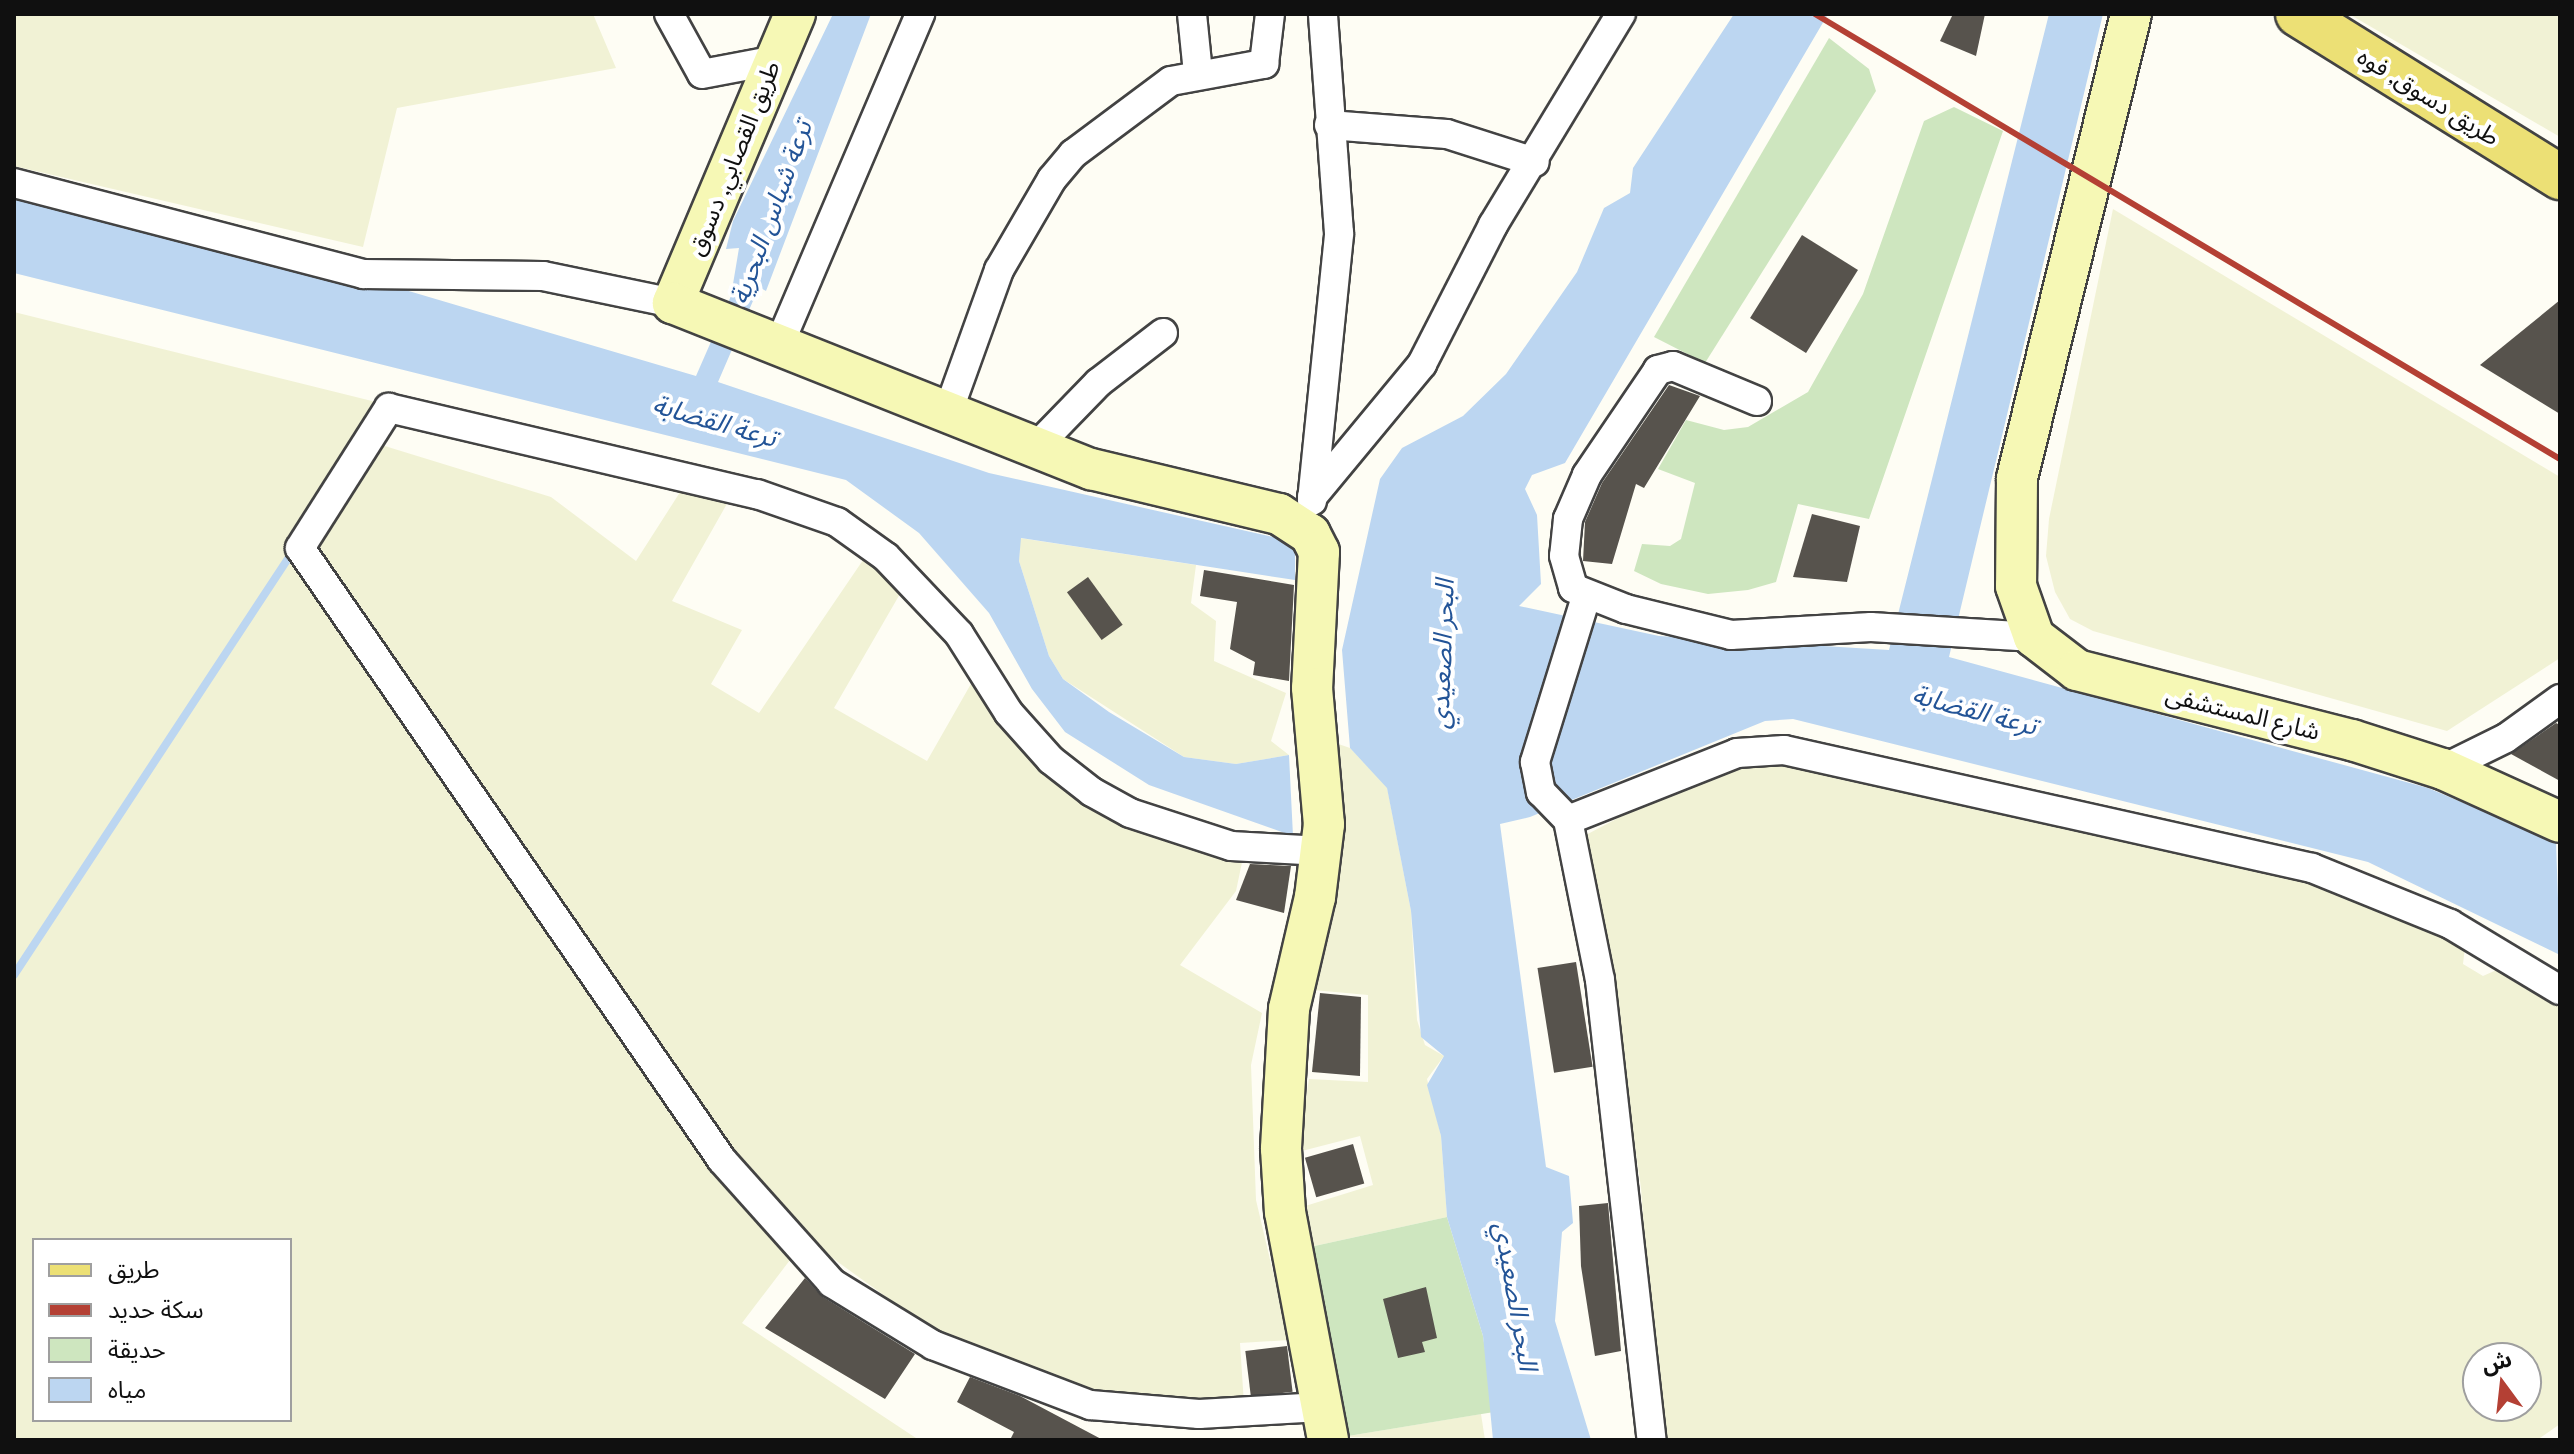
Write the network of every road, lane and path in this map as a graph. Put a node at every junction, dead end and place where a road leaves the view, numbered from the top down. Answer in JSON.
{"nodes":[{"id":1,"x":669,"y":14,"type":"edge"},
{"id":2,"x":795,"y":14,"type":"edge"},
{"id":3,"x":920,"y":14,"type":"edge"},
{"id":4,"x":1192,"y":14,"type":"edge"},
{"id":5,"x":1270,"y":14,"type":"edge"},
{"id":6,"x":1323,"y":14,"type":"edge"},
{"id":7,"x":1621,"y":14,"type":"edge"},
{"id":8,"x":2131,"y":14,"type":"edge"},
{"id":9,"x":2157,"y":14,"type":"edge"},
{"id":10,"x":2298,"y":14,"type":"edge"},
{"id":11,"x":2134,"y":58,"type":"junction"},
{"id":12,"x":771,"y":61,"type":"junction"},
{"id":13,"x":1198,"y":73,"type":"junction"},
{"id":14,"x":1329,"y":125,"type":"junction"},
{"id":15,"x":1535,"y":162,"type":"junction"},
{"id":16,"x":2560,"y":177,"type":"edge"},
{"id":17,"x":14,"y":183,"type":"edge"},
{"id":18,"x":673,"y":303,"type":"junction"},
{"id":19,"x":1163,"y":333,"type":"dead end"},
{"id":20,"x":752,"y":334,"type":"junction"},
{"id":21,"x":1757,"y":401,"type":"dead end"},
{"id":22,"x":949,"y":409,"type":"junction"},
{"id":23,"x":1035,"y":448,"type":"junction"},
{"id":24,"x":1311,"y":516,"type":"junction"},
{"id":25,"x":1586,"y":597,"type":"junction"},
{"id":26,"x":2034,"y":637,"type":"junction"},
{"id":27,"x":2560,"y":699,"type":"edge"},
{"id":28,"x":2443,"y":769,"type":"junction"},
{"id":29,"x":1568,"y":820,"type":"junction"},
{"id":30,"x":2560,"y":822,"type":"edge"},
{"id":31,"x":1323,"y":837,"type":"junction"},
{"id":32,"x":2560,"y":990,"type":"edge"},
{"id":33,"x":1324,"y":1424,"type":"edge"},
{"id":34,"x":1652,"y":1440,"type":"edge"}],
"edges":[{"from":1,"to":12,"type":"street"},
{"from":2,"to":12,"type":"main road","name":"طريق القصابي, دسوق"},
{"from":3,"to":20,"type":"street"},
{"from":4,"to":13,"type":"street"},
{"from":5,"to":13,"type":"street"},
{"from":6,"to":14,"type":"street"},
{"from":7,"to":15,"type":"street"},
{"from":8,"to":11,"type":"main road"},
{"from":9,"to":11,"type":"main road"},
{"from":10,"to":16,"type":"main road","name":"طريق دسوق, فوه"},
{"from":11,"to":26,"type":"main road"},
{"from":12,"to":18,"type":"main road","name":"طريق القصابي, دسوق"},
{"from":13,"to":22,"type":"street"},
{"from":14,"to":15,"type":"street"},
{"from":14,"to":24,"type":"street"},
{"from":15,"to":24,"type":"street"},
{"from":17,"to":18,"type":"street"},
{"from":18,"to":20,"type":"main road"},
{"from":19,"to":23,"type":"street"},
{"from":20,"to":22,"type":"main road"},
{"from":21,"to":25,"type":"street"},
{"from":22,"to":23,"type":"main road"},
{"from":23,"to":24,"type":"main road"},
{"from":24,"to":31,"type":"main road"},
{"from":25,"to":26,"type":"street"},
{"from":25,"to":29,"type":"street"},
{"from":26,"to":28,"type":"main road","name":"شارع المستشفى"},
{"from":27,"to":28,"type":"street"},
{"from":28,"to":30,"type":"main road","name":"شارع المستشفى"},
{"from":29,"to":32,"type":"street"},
{"from":29,"to":34,"type":"street"},
{"from":31,"to":33,"type":"main road"},
{"from":31,"to":33,"type":"street"}]}
